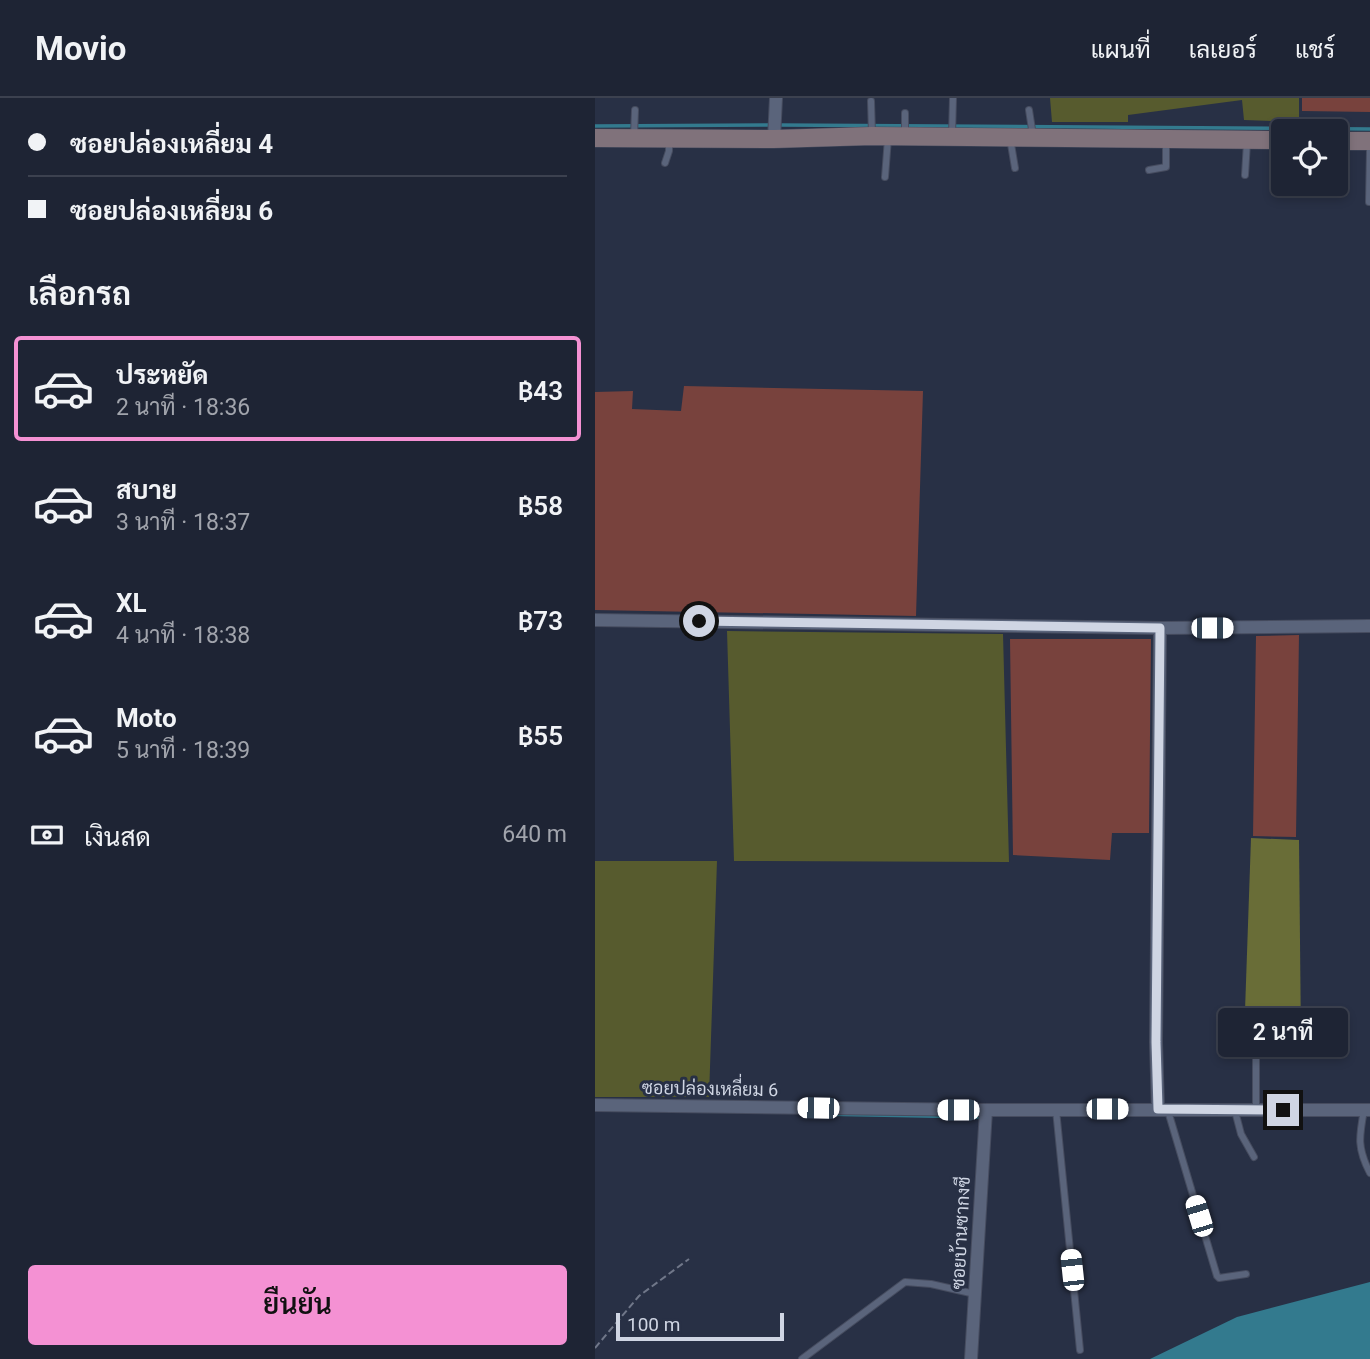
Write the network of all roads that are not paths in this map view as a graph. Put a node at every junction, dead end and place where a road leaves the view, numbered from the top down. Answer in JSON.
{"nodes":[{"id":1,"x":776,"y":98,"type":"edge"},
{"id":2,"x":953,"y":98,"type":"edge"},
{"id":3,"x":871,"y":101,"type":"dead end"},
{"id":4,"x":635,"y":110,"type":"dead end"},
{"id":5,"x":1030,"y":110,"type":"dead end"},
{"id":6,"x":905,"y":113,"type":"dead end"},
{"id":7,"x":775,"y":129,"type":"junction"},
{"id":8,"x":888,"y":130,"type":"junction"},
{"id":9,"x":952,"y":130,"type":"junction"},
{"id":10,"x":1032,"y":131,"type":"junction"},
{"id":11,"x":595,"y":138,"type":"edge"},
{"id":12,"x":634,"y":138,"type":"junction"},
{"id":13,"x":669,"y":138,"type":"junction"},
{"id":14,"x":1009,"y":138,"type":"junction"},
{"id":15,"x":1348,"y":141,"type":"edge"},
{"id":16,"x":1370,"y":141,"type":"edge"},
{"id":17,"x":1271,"y":143,"type":"edge"},
{"id":18,"x":1247,"y":148,"type":"junction"},
{"id":19,"x":1370,"y":149,"type":"edge"},
{"id":20,"x":1166,"y":152,"type":"junction"},
{"id":21,"x":665,"y":163,"type":"dead end"},
{"id":22,"x":1015,"y":167,"type":"dead end"},
{"id":23,"x":1149,"y":170,"type":"dead end"},
{"id":24,"x":1245,"y":175,"type":"dead end"},
{"id":25,"x":885,"y":177,"type":"dead end"},
{"id":26,"x":1369,"y":202,"type":"edge"},
{"id":27,"x":595,"y":620,"type":"edge"},
{"id":28,"x":1370,"y":626,"type":"edge"},
{"id":29,"x":1160,"y":628,"type":"junction"},
{"id":30,"x":1256,"y":1043,"type":"dead end"},
{"id":31,"x":595,"y":1105,"type":"edge"},
{"id":32,"x":1163,"y":1109,"type":"junction"},
{"id":33,"x":1234,"y":1109,"type":"junction"},
{"id":34,"x":986,"y":1110,"type":"junction"},
{"id":35,"x":1056,"y":1110,"type":"junction"},
{"id":36,"x":1256,"y":1110,"type":"junction"},
{"id":37,"x":1367,"y":1110,"type":"edge"},
{"id":38,"x":1254,"y":1157,"type":"dead end"},
{"id":39,"x":1370,"y":1173,"type":"edge"},
{"id":40,"x":1246,"y":1274,"type":"dead end"},
{"id":41,"x":975,"y":1294,"type":"junction"},
{"id":42,"x":1080,"y":1350,"type":"dead end"},
{"id":43,"x":802,"y":1359,"type":"edge"},
{"id":44,"x":971,"y":1359,"type":"edge"}],
"edges":[{"from":1,"to":7,"type":"street"},
{"from":2,"to":9,"type":"lane"},
{"from":3,"to":8,"type":"lane"},
{"from":4,"to":12,"type":"lane"},
{"from":5,"to":10,"type":"lane"},
{"from":6,"to":8,"type":"lane"},
{"from":7,"to":8,"type":"street"},
{"from":7,"to":13,"type":"street"},
{"from":8,"to":9,"type":"street"},
{"from":8,"to":25,"type":"lane"},
{"from":9,"to":14,"type":"street"},
{"from":10,"to":14,"type":"street"},
{"from":10,"to":20,"type":"street"},
{"from":11,"to":12,"type":"street"},
{"from":12,"to":13,"type":"street"},
{"from":13,"to":21,"type":"lane"},
{"from":14,"to":22,"type":"lane"},
{"from":15,"to":16,"type":"street"},
{"from":17,"to":18,"type":"street"},
{"from":18,"to":20,"type":"street"},
{"from":18,"to":24,"type":"lane"},
{"from":19,"to":26,"type":"lane"},
{"from":20,"to":23,"type":"lane"},
{"from":27,"to":29,"type":"street"},
{"from":28,"to":29,"type":"street"},
{"from":29,"to":32,"type":"street"},
{"from":30,"to":36,"type":"lane"},
{"from":31,"to":34,"type":"street","name":"ซอยปล่องเหลี่ยม 6"},
{"from":32,"to":33,"type":"street","name":"ซอยปล่องเหลี่ยม 6"},
{"from":32,"to":35,"type":"street","name":"ซอยปล่องเหลี่ยม 6"},
{"from":32,"to":40,"type":"lane"},
{"from":33,"to":36,"type":"street","name":"ซอยปล่องเหลี่ยม 6"},
{"from":33,"to":38,"type":"lane"},
{"from":34,"to":35,"type":"street","name":"ซอยปล่องเหลี่ยม 6"},
{"from":34,"to":41,"type":"street","name":"ซอยบ้านซากงซี"},
{"from":35,"to":42,"type":"lane"},
{"from":36,"to":37,"type":"street","name":"ซอยปล่องเหลี่ยม 6"},
{"from":37,"to":39,"type":"lane"},
{"from":41,"to":43,"type":"lane"},
{"from":41,"to":44,"type":"street","name":"ซอยบ้านซากงซี"}]}
